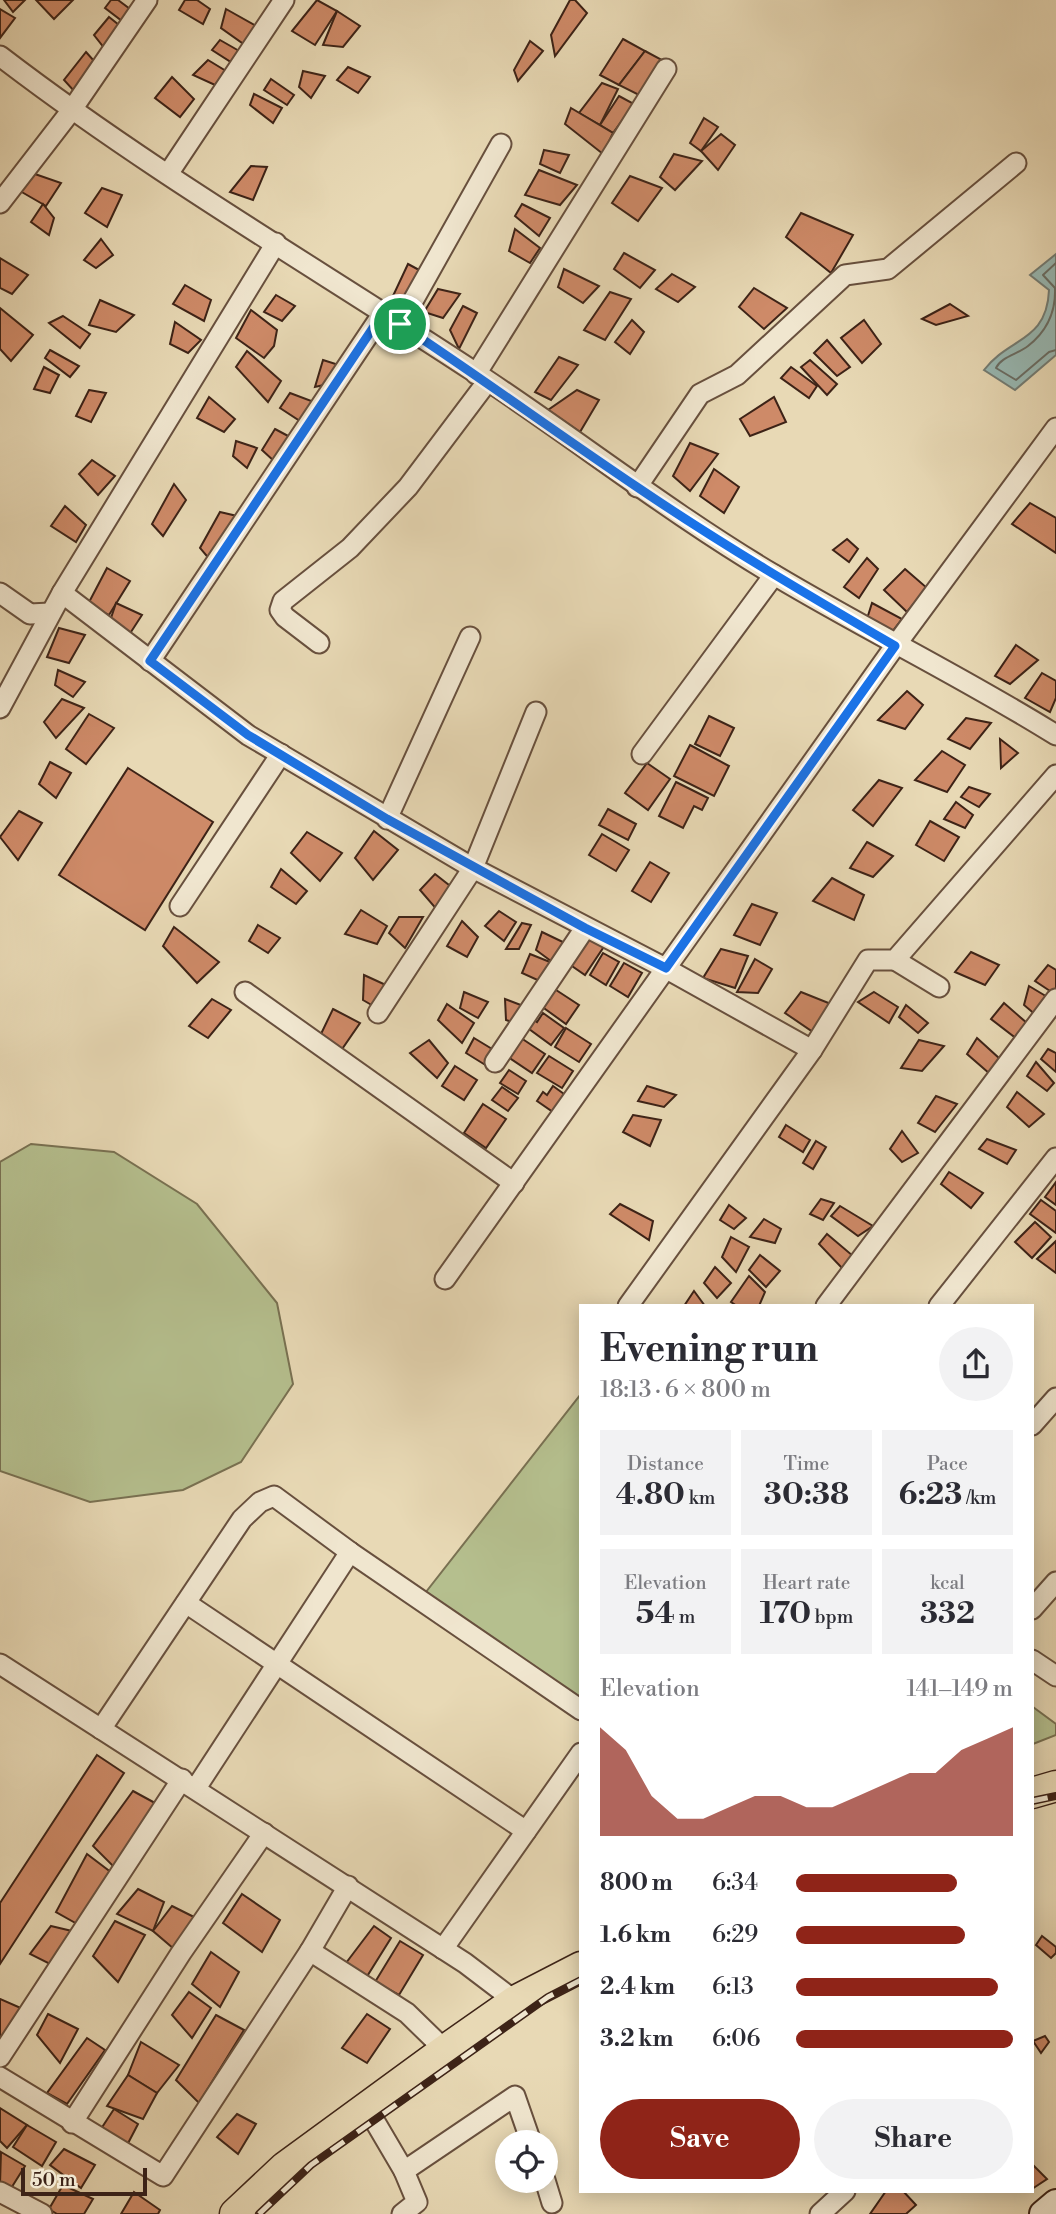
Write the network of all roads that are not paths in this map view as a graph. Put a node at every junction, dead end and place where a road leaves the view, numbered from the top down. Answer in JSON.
{"nodes":[{"id":1,"x":146,"y":0,"type":"edge"},
{"id":2,"x":284,"y":0,"type":"edge"},
{"id":3,"x":0,"y":56,"type":"edge"},
{"id":4,"x":666,"y":69,"type":"dead end"},
{"id":5,"x":71,"y":111,"type":"junction"},
{"id":6,"x":502,"y":145,"type":"dead end"},
{"id":7,"x":1016,"y":163,"type":"dead end"},
{"id":8,"x":168,"y":174,"type":"junction"},
{"id":9,"x":0,"y":203,"type":"edge"},
{"id":10,"x":276,"y":243,"type":"junction"},
{"id":11,"x":383,"y":313,"type":"junction"},
{"id":12,"x":400,"y":324,"type":"junction"},
{"id":13,"x":482,"y":378,"type":"junction"},
{"id":14,"x":1056,"y":429,"type":"edge"},
{"id":15,"x":637,"y":487,"type":"junction"},
{"id":16,"x":774,"y":575,"type":"junction"},
{"id":17,"x":0,"y":593,"type":"edge"},
{"id":18,"x":62,"y":593,"type":"junction"},
{"id":19,"x":50,"y":613,"type":"junction"},
{"id":20,"x":470,"y":637,"type":"dead end"},
{"id":21,"x":319,"y":643,"type":"dead end"},
{"id":22,"x":895,"y":646,"type":"junction"},
{"id":23,"x":150,"y":661,"type":"junction"},
{"id":24,"x":0,"y":708,"type":"edge"},
{"id":25,"x":536,"y":712,"type":"dead end"},
{"id":26,"x":1056,"y":735,"type":"edge"},
{"id":27,"x":281,"y":754,"type":"junction"},
{"id":28,"x":642,"y":754,"type":"dead end"},
{"id":29,"x":1056,"y":775,"type":"edge"},
{"id":30,"x":387,"y":819,"type":"junction"},
{"id":31,"x":473,"y":868,"type":"junction"},
{"id":32,"x":180,"y":906,"type":"dead end"},
{"id":33,"x":585,"y":928,"type":"junction"},
{"id":34,"x":895,"y":960,"type":"junction"},
{"id":35,"x":666,"y":968,"type":"junction"},
{"id":36,"x":939,"y":987,"type":"dead end"},
{"id":37,"x":245,"y":992,"type":"dead end"},
{"id":38,"x":1056,"y":999,"type":"edge"},
{"id":39,"x":378,"y":1013,"type":"dead end"},
{"id":40,"x":812,"y":1050,"type":"junction"},
{"id":41,"x":495,"y":1062,"type":"dead end"},
{"id":42,"x":1056,"y":1158,"type":"edge"},
{"id":43,"x":514,"y":1183,"type":"junction"},
{"id":44,"x":445,"y":1279,"type":"dead end"},
{"id":45,"x":629,"y":1304,"type":"edge"},
{"id":46,"x":827,"y":1304,"type":"edge"},
{"id":47,"x":941,"y":1304,"type":"edge"},
{"id":48,"x":1056,"y":1398,"type":"edge"},
{"id":49,"x":1034,"y":1423,"type":"edge"},
{"id":50,"x":350,"y":1552,"type":"junction"},
{"id":51,"x":1056,"y":1582,"type":"edge"},
{"id":52,"x":186,"y":1603,"type":"junction"},
{"id":53,"x":1034,"y":1607,"type":"edge"},
{"id":54,"x":1034,"y":1661,"type":"edge"},
{"id":55,"x":278,"y":1662,"type":"junction"},
{"id":56,"x":0,"y":1664,"type":"edge"},
{"id":57,"x":1056,"y":1676,"type":"edge"},
{"id":58,"x":579,"y":1709,"type":"edge"},
{"id":59,"x":101,"y":1729,"type":"junction"},
{"id":60,"x":579,"y":1756,"type":"edge"},
{"id":61,"x":189,"y":1784,"type":"junction"},
{"id":62,"x":1056,"y":1786,"type":"edge"},
{"id":63,"x":1034,"y":1792,"type":"edge"},
{"id":64,"x":526,"y":1831,"type":"junction"},
{"id":65,"x":264,"y":1833,"type":"junction"},
{"id":66,"x":348,"y":1886,"type":"junction"},
{"id":67,"x":443,"y":1949,"type":"junction"},
{"id":68,"x":310,"y":1951,"type":"junction"},
{"id":69,"x":579,"y":1968,"type":"edge"},
{"id":70,"x":515,"y":2001,"type":"junction"},
{"id":71,"x":445,"y":2049,"type":"junction"},
{"id":72,"x":0,"y":2057,"type":"edge"},
{"id":73,"x":0,"y":2077,"type":"edge"},
{"id":74,"x":374,"y":2120,"type":"dead end"},
{"id":75,"x":72,"y":2123,"type":"junction"},
{"id":76,"x":527,"y":2130,"type":"edge"},
{"id":77,"x":404,"y":2171,"type":"junction"},
{"id":78,"x":549,"y":2193,"type":"edge"},
{"id":79,"x":843,"y":2193,"type":"edge"},
{"id":80,"x":3,"y":2200,"type":"edge"},
{"id":81,"x":552,"y":2203,"type":"dead end"},
{"id":82,"x":1056,"y":2203,"type":"edge"},
{"id":83,"x":42,"y":2214,"type":"edge"},
{"id":84,"x":235,"y":2214,"type":"edge"},
{"id":85,"x":402,"y":2214,"type":"edge"},
{"id":86,"x":820,"y":2214,"type":"edge"},
{"id":87,"x":1043,"y":2214,"type":"edge"}],
"edges":[{"from":1,"to":5,"type":"street"},
{"from":2,"to":8,"type":"street"},
{"from":3,"to":5,"type":"street"},
{"from":4,"to":13,"type":"street"},
{"from":5,"to":8,"type":"street"},
{"from":5,"to":9,"type":"street"},
{"from":6,"to":12,"type":"street"},
{"from":7,"to":15,"type":"street"},
{"from":8,"to":10,"type":"street"},
{"from":10,"to":11,"type":"street"},
{"from":10,"to":18,"type":"street"},
{"from":11,"to":12,"type":"street"},
{"from":11,"to":23,"type":"street"},
{"from":12,"to":13,"type":"street"},
{"from":13,"to":15,"type":"street"},
{"from":13,"to":21,"type":"street"},
{"from":14,"to":22,"type":"street"},
{"from":15,"to":16,"type":"street"},
{"from":16,"to":22,"type":"street"},
{"from":16,"to":28,"type":"street"},
{"from":17,"to":19,"type":"street"},
{"from":18,"to":19,"type":"street"},
{"from":18,"to":23,"type":"street"},
{"from":19,"to":24,"type":"street"},
{"from":20,"to":30,"type":"street"},
{"from":22,"to":26,"type":"street"},
{"from":22,"to":35,"type":"street"},
{"from":23,"to":27,"type":"street"},
{"from":25,"to":31,"type":"street"},
{"from":27,"to":30,"type":"street"},
{"from":27,"to":32,"type":"street"},
{"from":29,"to":34,"type":"street"},
{"from":30,"to":31,"type":"street"},
{"from":31,"to":33,"type":"street"},
{"from":31,"to":39,"type":"street"},
{"from":33,"to":35,"type":"street"},
{"from":33,"to":41,"type":"street"},
{"from":34,"to":36,"type":"street"},
{"from":34,"to":40,"type":"street"},
{"from":35,"to":40,"type":"street"},
{"from":35,"to":43,"type":"street"},
{"from":37,"to":43,"type":"street"},
{"from":38,"to":46,"type":"street"},
{"from":40,"to":45,"type":"street"},
{"from":42,"to":47,"type":"street"},
{"from":43,"to":44,"type":"street"},
{"from":48,"to":49,"type":"street"},
{"from":50,"to":52,"type":"street"},
{"from":50,"to":55,"type":"street"},
{"from":50,"to":58,"type":"street"},
{"from":51,"to":53,"type":"street"},
{"from":52,"to":55,"type":"street"},
{"from":52,"to":59,"type":"street"},
{"from":54,"to":57,"type":"street"},
{"from":55,"to":61,"type":"street"},
{"from":55,"to":64,"type":"street"},
{"from":56,"to":59,"type":"street"},
{"from":59,"to":61,"type":"street"},
{"from":60,"to":64,"type":"street"},
{"from":61,"to":65,"type":"street"},
{"from":61,"to":72,"type":"street"},
{"from":62,"to":63,"type":"main road"},
{"from":64,"to":67,"type":"street"},
{"from":65,"to":66,"type":"street"},
{"from":65,"to":75,"type":"street"},
{"from":66,"to":67,"type":"street"},
{"from":66,"to":68,"type":"street"},
{"from":67,"to":70,"type":"street"},
{"from":68,"to":71,"type":"street"},
{"from":68,"to":75,"type":"street"},
{"from":69,"to":70,"type":"main road"},
{"from":70,"to":71,"type":"main road"},
{"from":71,"to":84,"type":"main road"},
{"from":73,"to":75,"type":"street"},
{"from":74,"to":77,"type":"street"},
{"from":76,"to":77,"type":"street"},
{"from":77,"to":85,"type":"street"},
{"from":78,"to":81,"type":"street"},
{"from":79,"to":86,"type":"street"},
{"from":80,"to":83,"type":"street"},
{"from":82,"to":87,"type":"street"}]}
